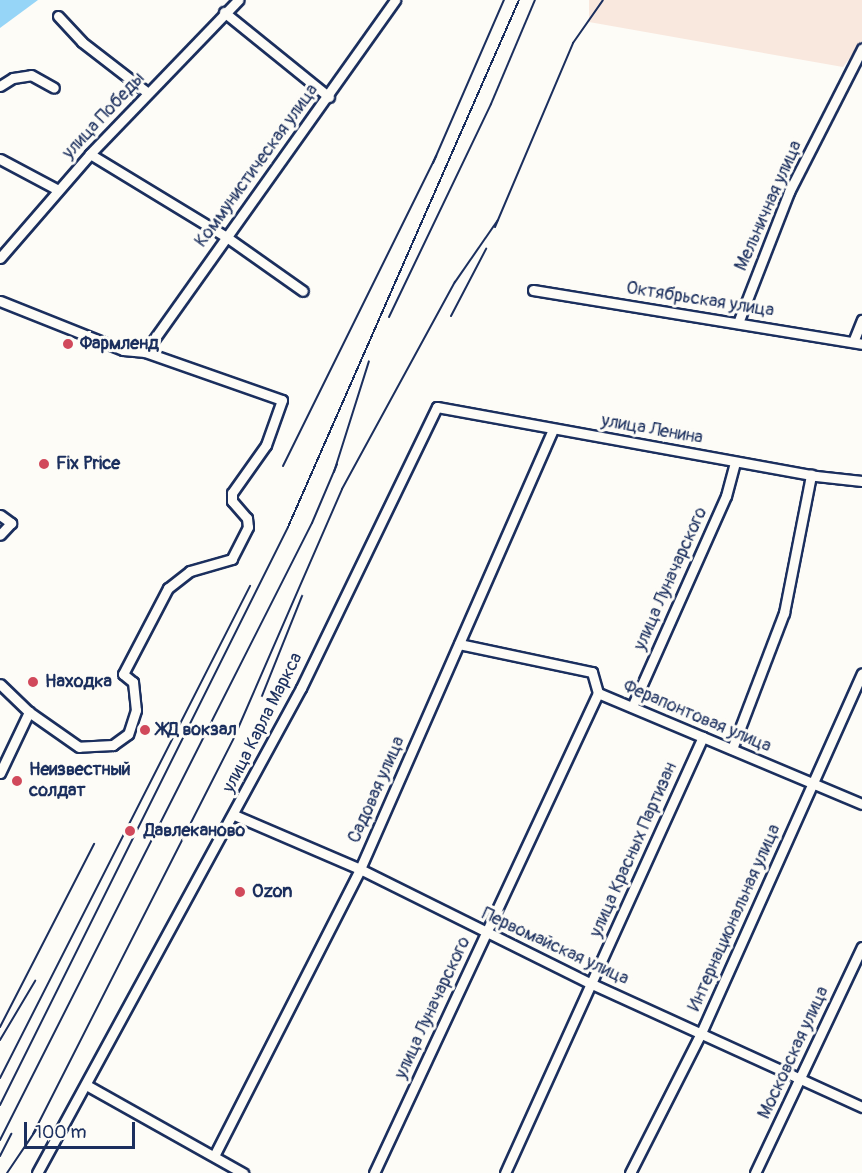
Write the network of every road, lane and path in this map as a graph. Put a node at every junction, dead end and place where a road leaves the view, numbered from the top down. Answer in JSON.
{"nodes":[{"id":1,"x":238,"y":0,"type":"edge"},
{"id":2,"x":395,"y":0,"type":"edge"},
{"id":3,"x":224,"y":12,"type":"junction"},
{"id":4,"x":58,"y":16,"type":"dead end"},
{"id":5,"x":862,"y":49,"type":"edge"},
{"id":6,"x":851,"y":72,"type":"junction"},
{"id":7,"x":862,"y":74,"type":"edge"},
{"id":8,"x":0,"y":86,"type":"edge"},
{"id":9,"x":54,"y":88,"type":"dead end"},
{"id":10,"x":148,"y":93,"type":"junction"},
{"id":11,"x":329,"y":97,"type":"junction"},
{"id":12,"x":90,"y":154,"type":"junction"},
{"id":13,"x":0,"y":159,"type":"edge"},
{"id":14,"x":58,"y":190,"type":"junction"},
{"id":15,"x":225,"y":236,"type":"junction"},
{"id":16,"x":0,"y":258,"type":"edge"},
{"id":17,"x":533,"y":290,"type":"dead end"},
{"id":18,"x":303,"y":291,"type":"dead end"},
{"id":19,"x":0,"y":301,"type":"edge"},
{"id":20,"x":862,"y":320,"type":"edge"},
{"id":21,"x":738,"y":323,"type":"junction"},
{"id":22,"x":858,"y":343,"type":"edge"},
{"id":23,"x":145,"y":352,"type":"junction"},
{"id":24,"x":437,"y":407,"type":"joint"},
{"id":25,"x":553,"y":429,"type":"junction"},
{"id":26,"x":735,"y":462,"type":"junction"},
{"id":27,"x":811,"y":475,"type":"junction"},
{"id":28,"x":862,"y":481,"type":"edge"},
{"id":29,"x":0,"y":515,"type":"edge"},
{"id":30,"x":0,"y":535,"type":"edge"},
{"id":31,"x":459,"y":644,"type":"junction"},
{"id":32,"x":862,"y":674,"type":"edge"},
{"id":33,"x":0,"y":684,"type":"edge"},
{"id":34,"x":598,"y":693,"type":"junction"},
{"id":35,"x":632,"y":707,"type":"junction"},
{"id":36,"x":29,"y":712,"type":"junction"},
{"id":37,"x":703,"y":737,"type":"junction"},
{"id":38,"x":732,"y":749,"type":"junction"},
{"id":39,"x":0,"y":772,"type":"edge"},
{"id":40,"x":813,"y":783,"type":"junction"},
{"id":41,"x":862,"y":804,"type":"edge"},
{"id":42,"x":234,"y":815,"type":"junction"},
{"id":43,"x":360,"y":869,"type":"junction"},
{"id":44,"x":486,"y":933,"type":"junction"},
{"id":45,"x":862,"y":947,"type":"edge"},
{"id":46,"x":592,"y":984,"type":"junction"},
{"id":47,"x":701,"y":1034,"type":"junction"},
{"id":48,"x":801,"y":1079,"type":"junction"},
{"id":49,"x":88,"y":1086,"type":"junction"},
{"id":50,"x":862,"y":1107,"type":"edge"},
{"id":51,"x":213,"y":1156,"type":"junction"},
{"id":52,"x":37,"y":1173,"type":"edge"},
{"id":53,"x":243,"y":1173,"type":"edge"},
{"id":54,"x":374,"y":1173,"type":"edge"},
{"id":55,"x":506,"y":1173,"type":"edge"},
{"id":56,"x":630,"y":1173,"type":"edge"},
{"id":57,"x":755,"y":1173,"type":"edge"}],
"edges":[{"from":1,"to":3,"type":"street","name":"улица Победы"},
{"from":2,"to":11,"type":"street","name":"Коммунистическая улица"},
{"from":3,"to":10,"type":"street","name":"улица Победы"},
{"from":3,"to":11,"type":"street"},
{"from":4,"to":10,"type":"street"},
{"from":5,"to":6,"type":"street","name":"Мельничная улица"},
{"from":6,"to":7,"type":"street"},
{"from":6,"to":21,"type":"street","name":"Мельничная улица"},
{"from":8,"to":9,"type":"street"},
{"from":10,"to":12,"type":"street","name":"улица Победы"},
{"from":11,"to":15,"type":"street","name":"Коммунистическая улица"},
{"from":12,"to":14,"type":"street","name":"улица Победы"},
{"from":12,"to":15,"type":"street"},
{"from":13,"to":14,"type":"street"},
{"from":14,"to":16,"type":"street","name":"улица Победы"},
{"from":15,"to":18,"type":"street"},
{"from":15,"to":23,"type":"street","name":"Коммунистическая улица"},
{"from":17,"to":21,"type":"street","name":"Октябрьская улица"},
{"from":19,"to":23,"type":"street"},
{"from":20,"to":22,"type":"street"},
{"from":21,"to":22,"type":"street","name":"Октябрьская улица"},
{"from":23,"to":36,"type":"street"},
{"from":24,"to":25,"type":"street","name":"улица Ленина"},
{"from":24,"to":42,"type":"street","name":"улица Карла Маркса"},
{"from":25,"to":26,"type":"street","name":"улица Ленина"},
{"from":25,"to":31,"type":"street","name":"Садовая улица"},
{"from":26,"to":27,"type":"street","name":"улица Ленина"},
{"from":26,"to":35,"type":"street","name":"улица Луначарского"},
{"from":27,"to":28,"type":"street","name":"улица Ленина"},
{"from":27,"to":38,"type":"street"},
{"from":29,"to":30,"type":"street"},
{"from":31,"to":34,"type":"street","name":"Ферапонтовая улица"},
{"from":31,"to":43,"type":"street","name":"Садовая улица"},
{"from":32,"to":40,"type":"street","name":"Интернациональная улица"},
{"from":33,"to":36,"type":"street"},
{"from":34,"to":35,"type":"street","name":"Ферапонтовая улица"},
{"from":34,"to":44,"type":"street","name":"улица Луначарского"},
{"from":35,"to":37,"type":"street","name":"Ферапонтовая улица"},
{"from":36,"to":39,"type":"street"},
{"from":37,"to":38,"type":"street","name":"Ферапонтовая улица"},
{"from":37,"to":46,"type":"street","name":"улица Красных Партизан"},
{"from":38,"to":40,"type":"street","name":"Ферапонтовая улица"},
{"from":40,"to":41,"type":"street","name":"Ферапонтовая улица"},
{"from":40,"to":47,"type":"street","name":"Интернациональная улица"},
{"from":42,"to":43,"type":"street","name":"Первомайская улица"},
{"from":42,"to":49,"type":"street","name":"улица Карла Маркса"},
{"from":43,"to":44,"type":"street","name":"Первомайская улица"},
{"from":43,"to":51,"type":"street","name":"Садовая улица"},
{"from":44,"to":46,"type":"street","name":"Первомайская улица"},
{"from":44,"to":54,"type":"street","name":"улица Луначарского"},
{"from":45,"to":48,"type":"street","name":"Московская улица"},
{"from":46,"to":47,"type":"street","name":"Первомайская улица"},
{"from":46,"to":55,"type":"street","name":"улица Красных Партизан"},
{"from":47,"to":48,"type":"street","name":"Первомайская улица"},
{"from":47,"to":56,"type":"street","name":"Интернациональная улица"},
{"from":48,"to":50,"type":"street","name":"Первомайская улица"},
{"from":48,"to":57,"type":"street","name":"Московская улица"},
{"from":49,"to":51,"type":"street"},
{"from":49,"to":52,"type":"street","name":"улица Карла Маркса"},
{"from":51,"to":53,"type":"street"}]}
